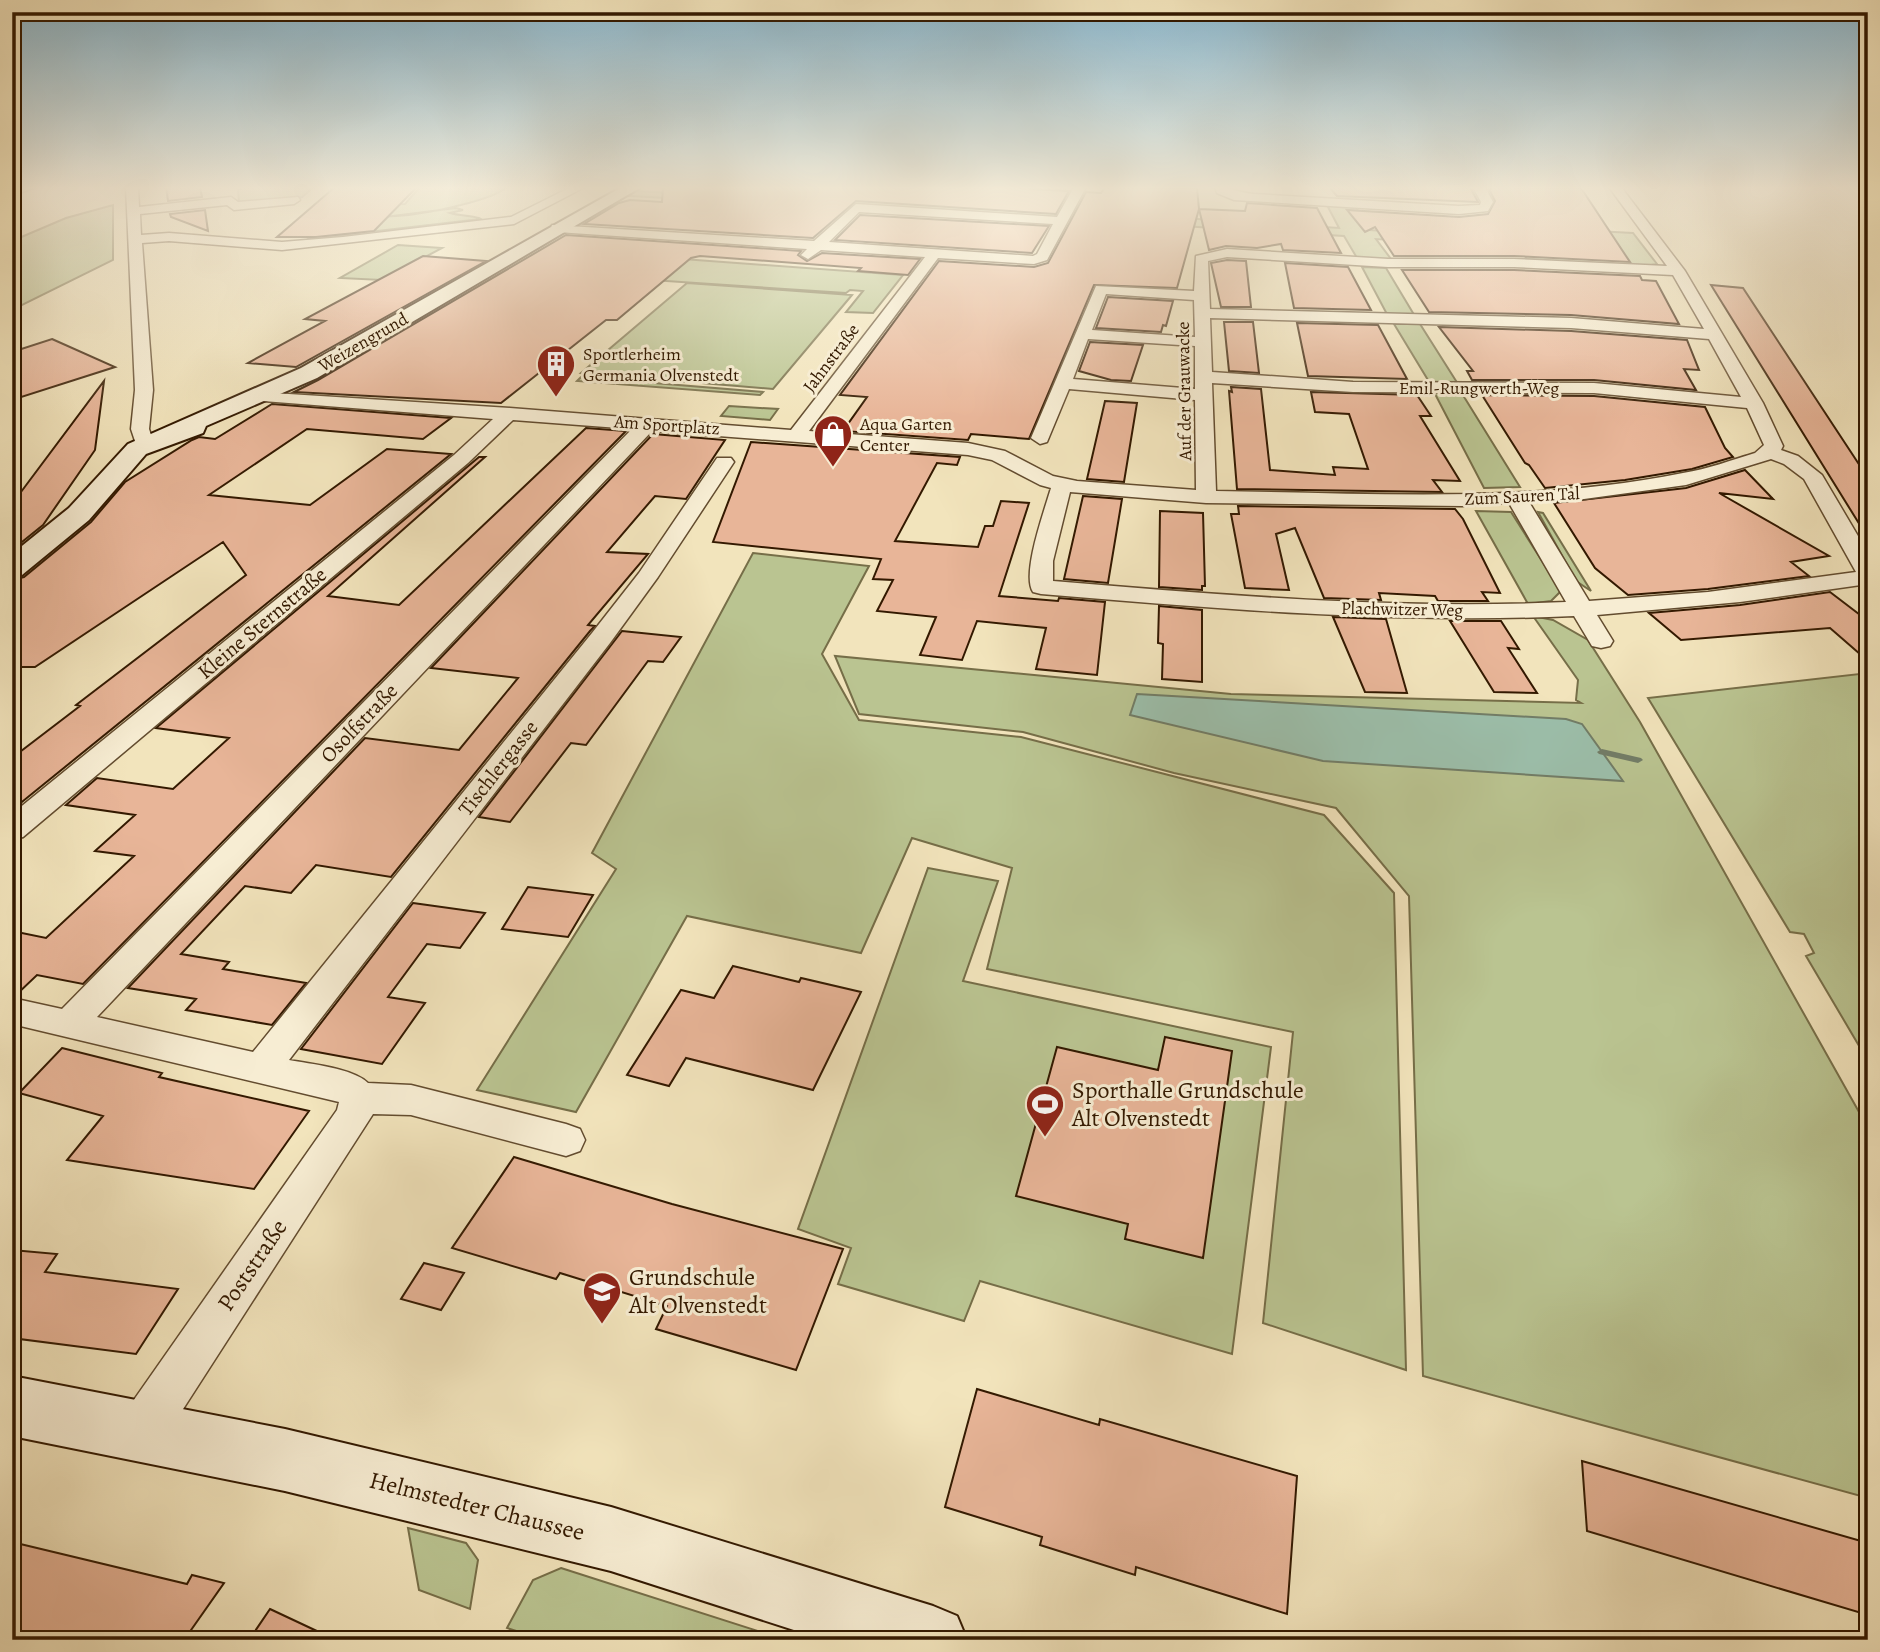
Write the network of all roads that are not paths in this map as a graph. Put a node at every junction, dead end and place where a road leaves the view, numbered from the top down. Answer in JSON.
{"nodes":[{"id":1,"x":137,"y":264,"type":"edge"},
{"id":2,"x":496,"y":264,"type":"edge"},
{"id":3,"x":926,"y":264,"type":"edge"},
{"id":4,"x":1201,"y":264,"type":"edge"},
{"id":5,"x":1554,"y":264,"type":"edge"},
{"id":6,"x":1673,"y":264,"type":"edge"},
{"id":7,"x":1678,"y":271,"type":"junction"},
{"id":8,"x":1202,"y":304,"type":"junction"},
{"id":9,"x":1084,"y":334,"type":"junction"},
{"id":10,"x":1715,"y":335,"type":"junction"},
{"id":11,"x":1203,"y":342,"type":"junction"},
{"id":12,"x":1060,"y":383,"type":"junction"},
{"id":13,"x":1204,"y":386,"type":"junction"},
{"id":14,"x":263,"y":396,"type":"junction"},
{"id":15,"x":1754,"y":403,"type":"junction"},
{"id":16,"x":510,"y":414,"type":"junction"},
{"id":17,"x":649,"y":424,"type":"junction"},
{"id":18,"x":797,"y":435,"type":"junction"},
{"id":19,"x":1040,"y":438,"type":"dead end"},
{"id":20,"x":157,"y":439,"type":"junction"},
{"id":21,"x":1770,"y":452,"type":"junction"},
{"id":22,"x":724,"y":462,"type":"dead end"},
{"id":23,"x":1062,"y":485,"type":"junction"},
{"id":24,"x":1206,"y":497,"type":"junction"},
{"id":25,"x":1516,"y":498,"type":"junction"},
{"id":26,"x":12,"y":569,"type":"edge"},
{"id":27,"x":1868,"y":575,"type":"edge"},
{"id":28,"x":1583,"y":608,"type":"junction"},
{"id":29,"x":1601,"y":641,"type":"dead end"},
{"id":30,"x":12,"y":830,"type":"edge"},
{"id":31,"x":12,"y":1011,"type":"edge"},
{"id":32,"x":70,"y":1023,"type":"junction"},
{"id":33,"x":262,"y":1067,"type":"junction"},
{"id":34,"x":359,"y":1098,"type":"junction"},
{"id":35,"x":566,"y":1140,"type":"dead end"},
{"id":36,"x":12,"y":1406,"type":"edge"},
{"id":37,"x":141,"y":1431,"type":"junction"},
{"id":38,"x":933,"y":1640,"type":"edge"}],
"edges":[{"from":1,"to":20,"type":"street"},
{"from":2,"to":14,"type":"main road","name":"Weizengrund"},
{"from":3,"to":18,"type":"street","name":"Jahnstraße"},
{"from":4,"to":8,"type":"street","name":"Auf der Grauwacke"},
{"from":5,"to":7,"type":"street","name":"Auf der Grauwacke"},
{"from":6,"to":7,"type":"street"},
{"from":7,"to":10,"type":"street"},
{"from":8,"to":9,"type":"street"},
{"from":8,"to":10,"type":"street"},
{"from":8,"to":11,"type":"street","name":"Auf der Grauwacke"},
{"from":9,"to":11,"type":"street"},
{"from":9,"to":12,"type":"street"},
{"from":10,"to":15,"type":"street"},
{"from":11,"to":13,"type":"street","name":"Auf der Grauwacke"},
{"from":12,"to":13,"type":"street","name":"Emil-Rungwerth-Weg"},
{"from":12,"to":19,"type":"street"},
{"from":13,"to":15,"type":"street","name":"Emil-Rungwerth-Weg"},
{"from":13,"to":24,"type":"street","name":"Auf der Grauwacke"},
{"from":14,"to":16,"type":"street","name":"Am Sportplatz"},
{"from":14,"to":20,"type":"main road","name":"Weizengrund"},
{"from":15,"to":21,"type":"street"},
{"from":16,"to":17,"type":"street","name":"Am Sportplatz"},
{"from":16,"to":30,"type":"street","name":"Kleine Sternstraße"},
{"from":17,"to":18,"type":"street","name":"Am Sportplatz"},
{"from":17,"to":32,"type":"street","name":"Osolfstraße"},
{"from":18,"to":23,"type":"street","name":"Am Sportplatz"},
{"from":20,"to":26,"type":"main road","name":"Weizengrund"},
{"from":21,"to":25,"type":"street","name":"Zum Sauren Tal"},
{"from":21,"to":27,"type":"street","name":"Plachwitzer Weg"},
{"from":22,"to":33,"type":"street","name":"Tischlergasse"},
{"from":23,"to":24,"type":"street","name":"Zum Sauren Tal"},
{"from":23,"to":28,"type":"street","name":"Plachwitzer Weg"},
{"from":24,"to":25,"type":"street","name":"Zum Sauren Tal"},
{"from":25,"to":28,"type":"street"},
{"from":27,"to":28,"type":"street","name":"Plachwitzer Weg"},
{"from":28,"to":29,"type":"street"},
{"from":31,"to":32,"type":"street"},
{"from":32,"to":33,"type":"street"},
{"from":33,"to":34,"type":"street"},
{"from":34,"to":35,"type":"street"},
{"from":34,"to":37,"type":"street","name":"Poststraße"},
{"from":36,"to":37,"type":"main road","name":"Helmstedter Chaussee"},
{"from":37,"to":38,"type":"main road","name":"Helmstedter Chaussee"}]}
